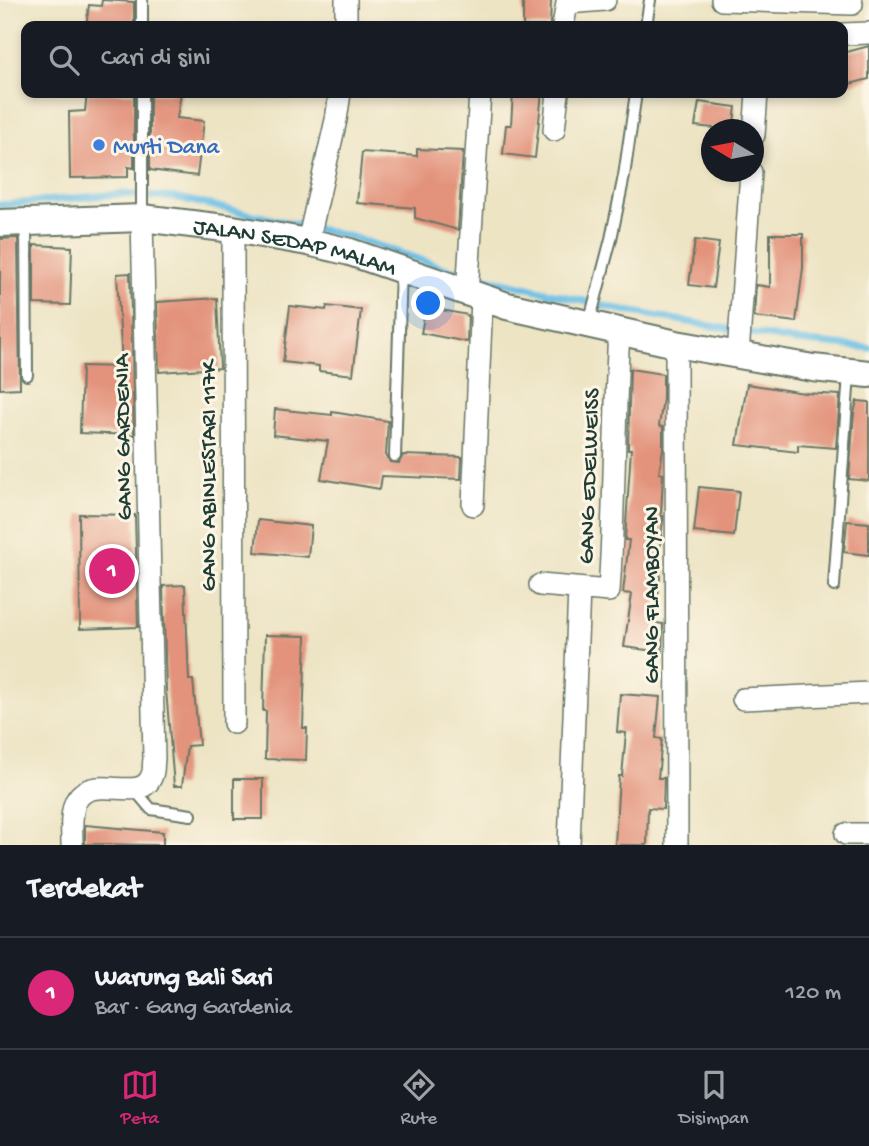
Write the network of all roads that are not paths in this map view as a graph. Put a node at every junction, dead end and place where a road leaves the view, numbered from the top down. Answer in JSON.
{"nodes":[{"id":1,"x":142,"y":0,"type":"edge"},
{"id":2,"x":346,"y":0,"type":"edge"},
{"id":3,"x":605,"y":0,"type":"edge"},
{"id":4,"x":650,"y":0,"type":"edge"},
{"id":5,"x":722,"y":0,"type":"edge"},
{"id":6,"x":852,"y":4,"type":"dead end"},
{"id":7,"x":142,"y":21,"type":"edge"},
{"id":8,"x":346,"y":21,"type":"edge"},
{"id":9,"x":564,"y":21,"type":"edge"},
{"id":10,"x":647,"y":21,"type":"edge"},
{"id":11,"x":869,"y":33,"type":"edge"},
{"id":12,"x":848,"y":34,"type":"edge"},
{"id":13,"x":142,"y":98,"type":"edge"},
{"id":14,"x":339,"y":98,"type":"edge"},
{"id":15,"x":480,"y":98,"type":"edge"},
{"id":16,"x":557,"y":98,"type":"edge"},
{"id":17,"x":635,"y":98,"type":"edge"},
{"id":18,"x":757,"y":98,"type":"edge"},
{"id":19,"x":755,"y":119,"type":"edge"},
{"id":20,"x":554,"y":130,"type":"dead end"},
{"id":21,"x":750,"y":182,"type":"edge"},
{"id":22,"x":142,"y":209,"type":"junction"},
{"id":23,"x":0,"y":223,"type":"edge"},
{"id":24,"x":26,"y":223,"type":"junction"},
{"id":25,"x":233,"y":229,"type":"junction"},
{"id":26,"x":310,"y":231,"type":"junction"},
{"id":27,"x":401,"y":269,"type":"junction"},
{"id":28,"x":472,"y":285,"type":"junction"},
{"id":29,"x":590,"y":318,"type":"junction"},
{"id":30,"x":619,"y":331,"type":"junction"},
{"id":31,"x":740,"y":337,"type":"junction"},
{"id":32,"x":676,"y":344,"type":"junction"},
{"id":33,"x":27,"y":374,"type":"dead end"},
{"id":34,"x":859,"y":374,"type":"edge"},
{"id":35,"x":395,"y":456,"type":"dead end"},
{"id":36,"x":473,"y":505,"type":"dead end"},
{"id":37,"x":540,"y":585,"type":"dead end"},
{"id":38,"x":834,"y":586,"type":"dead end"},
{"id":39,"x":579,"y":589,"type":"junction"},
{"id":40,"x":869,"y":693,"type":"edge"},
{"id":41,"x":743,"y":699,"type":"dead end"},
{"id":42,"x":234,"y":723,"type":"dead end"},
{"id":43,"x":134,"y":789,"type":"junction"},
{"id":44,"x":191,"y":815,"type":"dead end"},
{"id":45,"x":846,"y":834,"type":"dead end"},
{"id":46,"x":869,"y":834,"type":"edge"},
{"id":47,"x":72,"y":845,"type":"edge"},
{"id":48,"x":569,"y":845,"type":"edge"},
{"id":49,"x":677,"y":845,"type":"edge"}],
"edges":[{"from":1,"to":7,"type":"lane"},
{"from":2,"to":8,"type":"street"},
{"from":3,"to":9,"type":"street"},
{"from":4,"to":10,"type":"lane"},
{"from":5,"to":6,"type":"street"},
{"from":11,"to":12,"type":"street"},
{"from":13,"to":22,"type":"lane"},
{"from":14,"to":26,"type":"street"},
{"from":15,"to":28,"type":"street"},
{"from":16,"to":20,"type":"street"},
{"from":17,"to":29,"type":"lane"},
{"from":18,"to":19,"type":"street"},
{"from":21,"to":31,"type":"street"},
{"from":22,"to":24,"type":"street","name":"JALAN SEDAP MALAM"},
{"from":22,"to":25,"type":"street","name":"JALAN SEDAP MALAM"},
{"from":22,"to":43,"type":"street","name":"GANG GARDENIA"},
{"from":23,"to":24,"type":"street","name":"JALAN SEDAP MALAM"},
{"from":24,"to":33,"type":"lane"},
{"from":25,"to":26,"type":"street","name":"JALAN SEDAP MALAM"},
{"from":25,"to":42,"type":"street","name":"GANG ABINLESTARI 117K"},
{"from":26,"to":27,"type":"street","name":"JALAN SEDAP MALAM"},
{"from":27,"to":28,"type":"street","name":"JALAN SEDAP MALAM"},
{"from":27,"to":35,"type":"lane"},
{"from":28,"to":29,"type":"street","name":"JALAN SEDAP MALAM"},
{"from":28,"to":36,"type":"street"},
{"from":29,"to":30,"type":"street","name":"JALAN SEDAP MALAM"},
{"from":30,"to":32,"type":"street","name":"JALAN SEDAP MALAM"},
{"from":30,"to":39,"type":"street","name":"GANG EDELWEISS"},
{"from":31,"to":32,"type":"street","name":"JALAN SEDAP MALAM"},
{"from":31,"to":34,"type":"street","name":"JALAN SEDAP MALAM"},
{"from":32,"to":49,"type":"street","name":"GANG FLAMBOYAN"},
{"from":34,"to":38,"type":"lane"},
{"from":37,"to":39,"type":"street","name":"GANG EDELWEISS"},
{"from":39,"to":48,"type":"street","name":"GANG EDELWEISS"},
{"from":40,"to":41,"type":"street"},
{"from":43,"to":44,"type":"lane"},
{"from":43,"to":47,"type":"street"},
{"from":45,"to":46,"type":"street"}]}
